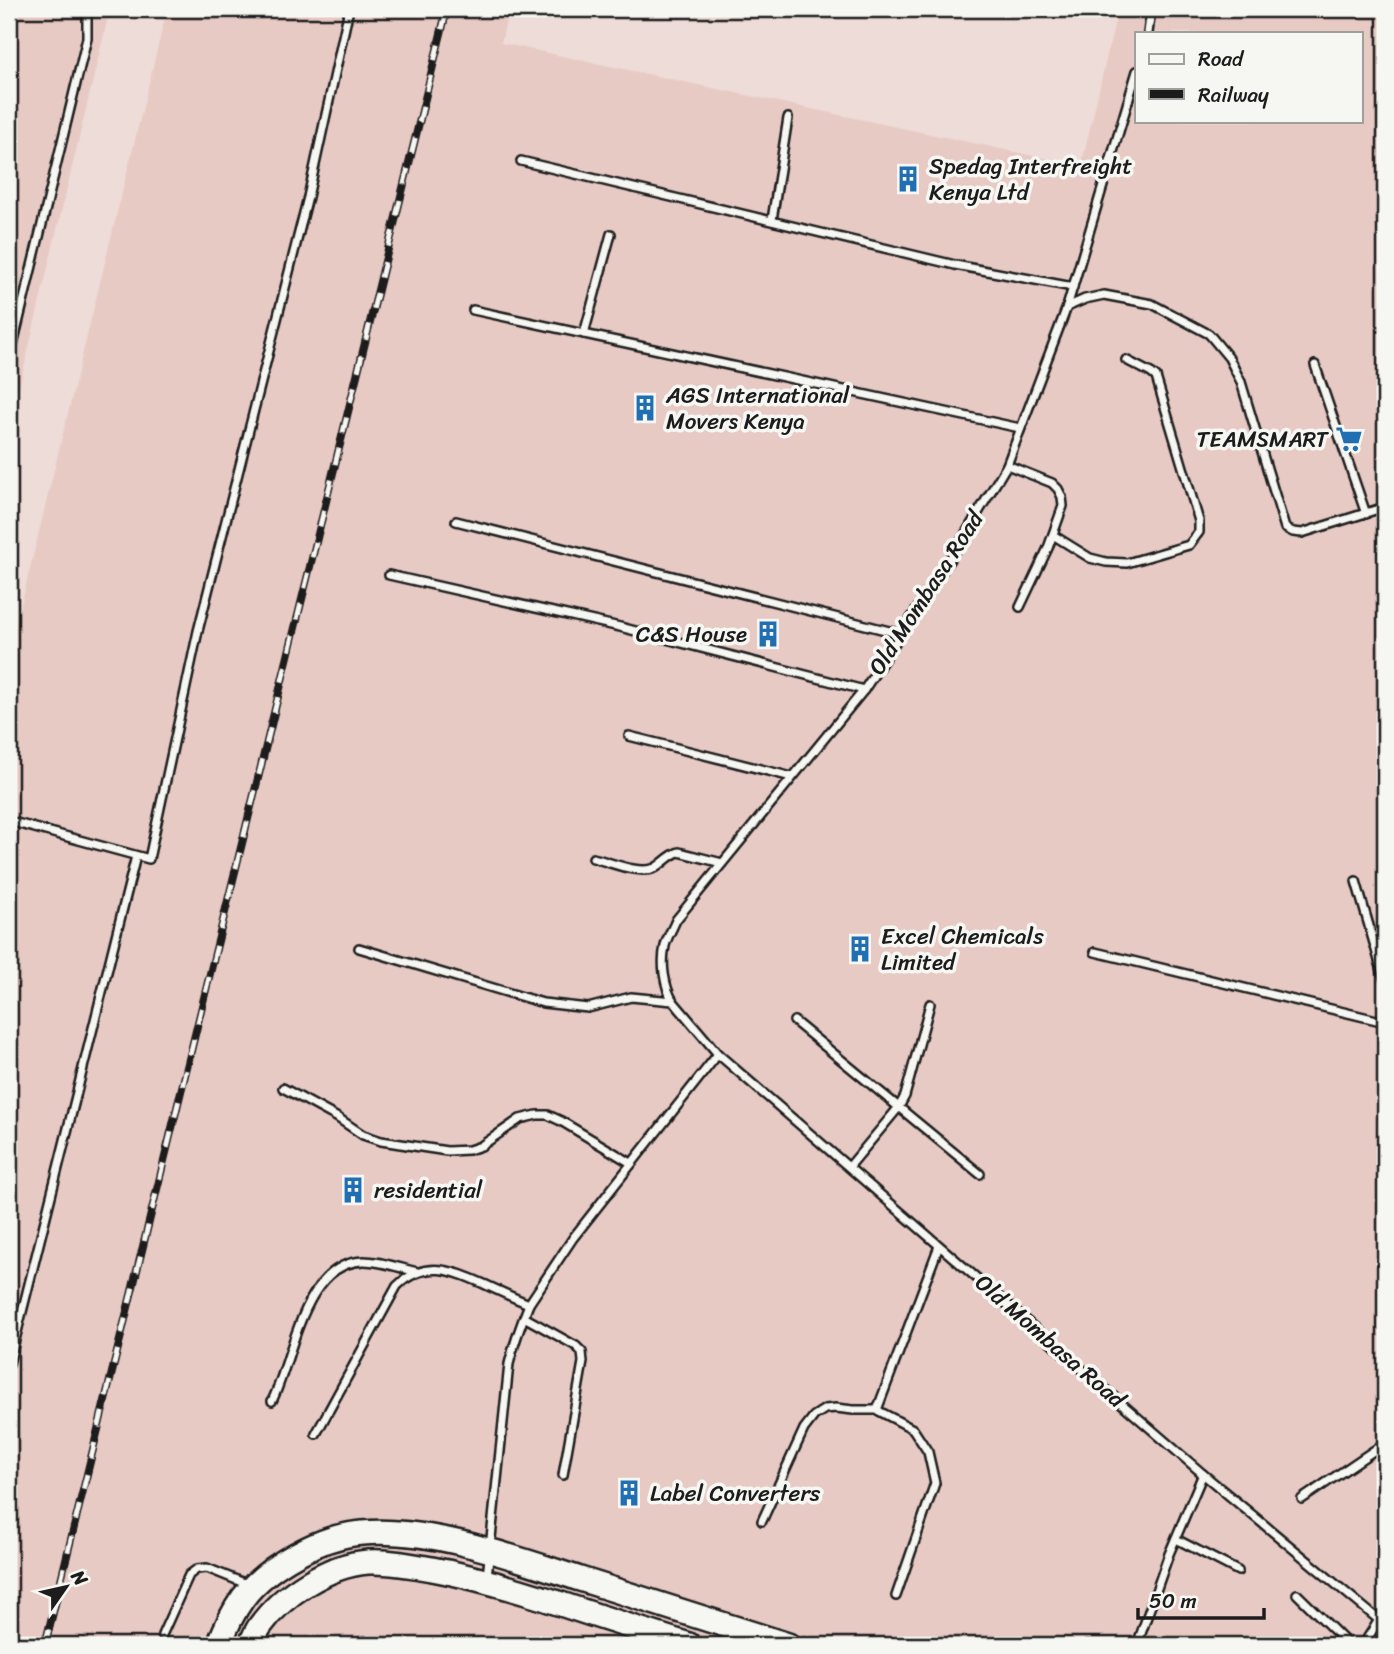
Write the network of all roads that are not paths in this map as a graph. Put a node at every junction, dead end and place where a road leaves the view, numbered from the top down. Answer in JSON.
{"nodes":[{"id":1,"x":87,"y":9,"type":"edge"},
{"id":2,"x":349,"y":9,"type":"edge"},
{"id":3,"x":1151,"y":9,"type":"edge"},
{"id":4,"x":1148,"y":32,"type":"edge"},
{"id":5,"x":1135,"y":78,"type":"edge"},
{"id":6,"x":788,"y":118,"type":"dead end"},
{"id":7,"x":521,"y":161,"type":"dead end"},
{"id":8,"x":772,"y":220,"type":"junction"},
{"id":9,"x":611,"y":234,"type":"dead end"},
{"id":10,"x":1073,"y":287,"type":"junction"},
{"id":11,"x":1067,"y":307,"type":"junction"},
{"id":12,"x":473,"y":310,"type":"dead end"},
{"id":13,"x":584,"y":334,"type":"junction"},
{"id":14,"x":1126,"y":360,"type":"dead end"},
{"id":15,"x":9,"y":361,"type":"edge"},
{"id":16,"x":1314,"y":365,"type":"dead end"},
{"id":17,"x":1020,"y":428,"type":"junction"},
{"id":18,"x":1007,"y":465,"type":"junction"},
{"id":19,"x":1385,"y":507,"type":"edge"},
{"id":20,"x":1366,"y":514,"type":"junction"},
{"id":21,"x":456,"y":521,"type":"dead end"},
{"id":22,"x":1053,"y":535,"type":"junction"},
{"id":23,"x":390,"y":575,"type":"dead end"},
{"id":24,"x":1020,"y":607,"type":"dead end"},
{"id":25,"x":901,"y":634,"type":"junction"},
{"id":26,"x":864,"y":690,"type":"junction"},
{"id":27,"x":629,"y":736,"type":"dead end"},
{"id":28,"x":792,"y":778,"type":"junction"},
{"id":29,"x":9,"y":821,"type":"edge"},
{"id":30,"x":136,"y":856,"type":"junction"},
{"id":31,"x":593,"y":858,"type":"dead end"},
{"id":32,"x":722,"y":863,"type":"junction"},
{"id":33,"x":1356,"y":881,"type":"dead end"},
{"id":34,"x":1385,"y":945,"type":"edge"},
{"id":35,"x":359,"y":948,"type":"dead end"},
{"id":36,"x":1377,"y":950,"type":"junction"},
{"id":37,"x":1095,"y":952,"type":"dead end"},
{"id":38,"x":1385,"y":981,"type":"edge"},
{"id":39,"x":673,"y":1001,"type":"junction"},
{"id":40,"x":930,"y":1004,"type":"dead end"},
{"id":41,"x":794,"y":1021,"type":"dead end"},
{"id":42,"x":1385,"y":1022,"type":"edge"},
{"id":43,"x":718,"y":1054,"type":"junction"},
{"id":44,"x":283,"y":1088,"type":"dead end"},
{"id":45,"x":899,"y":1107,"type":"junction"},
{"id":46,"x":631,"y":1163,"type":"junction"},
{"id":47,"x":849,"y":1167,"type":"junction"},
{"id":48,"x":981,"y":1174,"type":"dead end"},
{"id":49,"x":939,"y":1246,"type":"junction"},
{"id":50,"x":417,"y":1272,"type":"junction"},
{"id":51,"x":529,"y":1304,"type":"junction"},
{"id":52,"x":524,"y":1317,"type":"junction"},
{"id":53,"x":9,"y":1364,"type":"edge"},
{"id":54,"x":272,"y":1401,"type":"dead end"},
{"id":55,"x":877,"y":1410,"type":"junction"},
{"id":56,"x":316,"y":1434,"type":"dead end"},
{"id":57,"x":1385,"y":1443,"type":"edge"},
{"id":58,"x":1203,"y":1474,"type":"junction"},
{"id":59,"x":563,"y":1475,"type":"dead end"},
{"id":60,"x":1302,"y":1499,"type":"dead end"},
{"id":61,"x":762,"y":1521,"type":"dead end"},
{"id":62,"x":1175,"y":1539,"type":"junction"},
{"id":63,"x":489,"y":1550,"type":"junction"},
{"id":64,"x":1238,"y":1570,"type":"dead end"},
{"id":65,"x":486,"y":1581,"type":"junction"},
{"id":66,"x":253,"y":1587,"type":"junction"},
{"id":67,"x":1297,"y":1594,"type":"dead end"},
{"id":68,"x":896,"y":1596,"type":"dead end"},
{"id":69,"x":1382,"y":1623,"type":"edge"},
{"id":70,"x":162,"y":1635,"type":"dead end"},
{"id":71,"x":219,"y":1645,"type":"edge"},
{"id":72,"x":251,"y":1645,"type":"edge"},
{"id":73,"x":689,"y":1645,"type":"edge"},
{"id":74,"x":788,"y":1645,"type":"edge"},
{"id":75,"x":1137,"y":1645,"type":"edge"},
{"id":76,"x":1349,"y":1645,"type":"edge"},
{"id":77,"x":1363,"y":1645,"type":"edge"}],
"edges":[{"from":1,"to":15,"type":"lane"},
{"from":2,"to":30,"type":"lane"},
{"from":3,"to":4,"type":"lane"},
{"from":5,"to":10,"type":"lane","name":"Old Mombasa Road"},
{"from":6,"to":8,"type":"lane"},
{"from":7,"to":8,"type":"lane"},
{"from":8,"to":10,"type":"lane"},
{"from":9,"to":13,"type":"lane"},
{"from":10,"to":11,"type":"lane","name":"Old Mombasa Road"},
{"from":11,"to":17,"type":"lane","name":"Old Mombasa Road"},
{"from":11,"to":20,"type":"lane"},
{"from":12,"to":13,"type":"lane"},
{"from":13,"to":17,"type":"lane"},
{"from":14,"to":22,"type":"lane"},
{"from":16,"to":20,"type":"lane"},
{"from":17,"to":18,"type":"lane","name":"Old Mombasa Road"},
{"from":18,"to":22,"type":"lane"},
{"from":18,"to":25,"type":"lane","name":"Old Mombasa Road"},
{"from":19,"to":20,"type":"lane"},
{"from":21,"to":25,"type":"lane"},
{"from":22,"to":24,"type":"lane"},
{"from":23,"to":26,"type":"lane"},
{"from":25,"to":26,"type":"lane","name":"Old Mombasa Road"},
{"from":26,"to":28,"type":"lane","name":"Old Mombasa Road"},
{"from":27,"to":28,"type":"lane"},
{"from":28,"to":32,"type":"lane","name":"Old Mombasa Road"},
{"from":29,"to":30,"type":"lane"},
{"from":30,"to":53,"type":"lane"},
{"from":31,"to":32,"type":"lane"},
{"from":32,"to":39,"type":"lane","name":"Old Mombasa Road"},
{"from":33,"to":36,"type":"lane"},
{"from":34,"to":36,"type":"lane"},
{"from":35,"to":39,"type":"lane"},
{"from":36,"to":38,"type":"lane"},
{"from":37,"to":42,"type":"lane"},
{"from":39,"to":43,"type":"lane","name":"Old Mombasa Road"},
{"from":40,"to":45,"type":"lane"},
{"from":41,"to":45,"type":"lane"},
{"from":43,"to":46,"type":"lane"},
{"from":43,"to":47,"type":"lane","name":"Old Mombasa Road"},
{"from":44,"to":46,"type":"lane"},
{"from":45,"to":47,"type":"lane"},
{"from":45,"to":48,"type":"lane"},
{"from":46,"to":51,"type":"lane"},
{"from":47,"to":49,"type":"lane","name":"Old Mombasa Road"},
{"from":49,"to":55,"type":"lane"},
{"from":49,"to":58,"type":"lane","name":"Old Mombasa Road"},
{"from":50,"to":51,"type":"lane"},
{"from":50,"to":54,"type":"lane"},
{"from":50,"to":56,"type":"lane"},
{"from":51,"to":52,"type":"lane"},
{"from":52,"to":59,"type":"lane"},
{"from":52,"to":63,"type":"lane"},
{"from":55,"to":61,"type":"lane"},
{"from":55,"to":68,"type":"lane"},
{"from":57,"to":60,"type":"lane"},
{"from":58,"to":62,"type":"lane"},
{"from":58,"to":69,"type":"lane","name":"Old Mombasa Road"},
{"from":62,"to":64,"type":"lane"},
{"from":62,"to":75,"type":"lane"},
{"from":63,"to":65,"type":"lane"},
{"from":63,"to":66,"type":"main road"},
{"from":63,"to":74,"type":"main road"},
{"from":65,"to":72,"type":"main road"},
{"from":65,"to":73,"type":"main road"},
{"from":66,"to":70,"type":"lane"},
{"from":66,"to":71,"type":"main road"},
{"from":67,"to":76,"type":"lane"},
{"from":69,"to":77,"type":"lane"}]}
